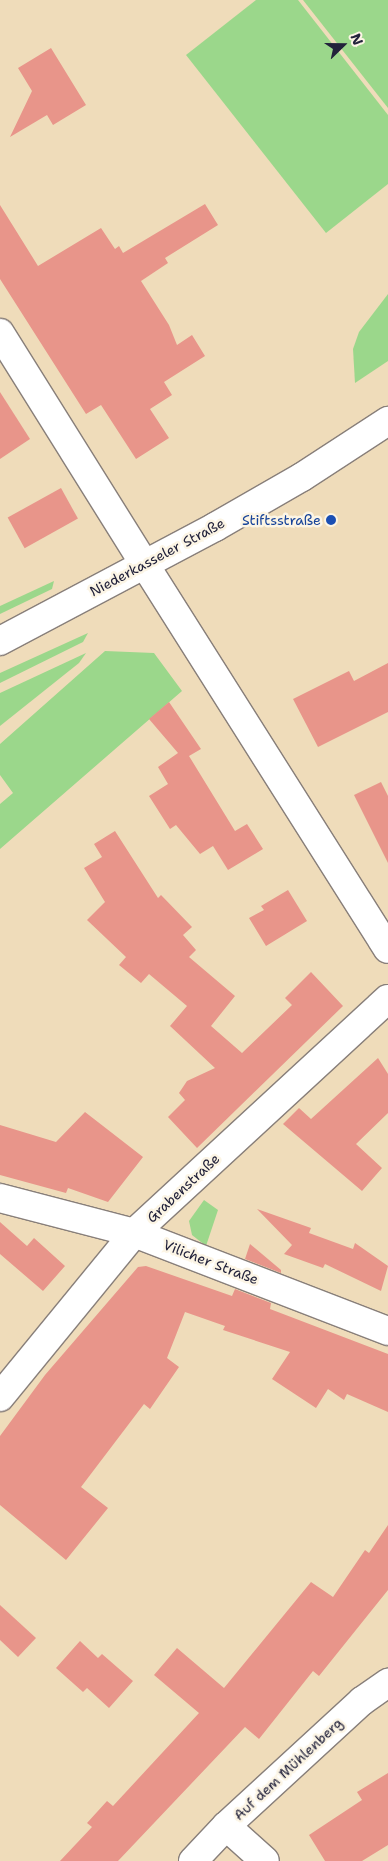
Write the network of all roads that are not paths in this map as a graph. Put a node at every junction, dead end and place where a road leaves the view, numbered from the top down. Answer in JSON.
{"nodes":[{"id":1,"x":0,"y":332,"type":"edge"},
{"id":2,"x":388,"y":421,"type":"edge"},
{"id":3,"x":145,"y":564,"type":"junction"},
{"id":4,"x":0,"y":640,"type":"edge"},
{"id":5,"x":388,"y":949,"type":"edge"},
{"id":6,"x":388,"y":999,"type":"edge"},
{"id":7,"x":0,"y":1198,"type":"edge"},
{"id":8,"x":134,"y":1233,"type":"junction"},
{"id":9,"x":388,"y":1331,"type":"edge"},
{"id":10,"x":0,"y":1397,"type":"edge"},
{"id":11,"x":388,"y":1683,"type":"edge"},
{"id":12,"x":226,"y":1826,"type":"junction"},
{"id":13,"x":193,"y":1861,"type":"edge"},
{"id":14,"x":265,"y":1861,"type":"edge"}],
"edges":[{"from":1,"to":3,"type":"street"},
{"from":2,"to":3,"type":"street","name":"Niederkasseler Straße"},
{"from":3,"to":4,"type":"street","name":"Niederkasseler Straße"},
{"from":3,"to":5,"type":"street"},
{"from":6,"to":8,"type":"street","name":"Grabenstraße"},
{"from":7,"to":8,"type":"street","name":"Vilicher Straße"},
{"from":8,"to":9,"type":"street","name":"Vilicher Straße"},
{"from":8,"to":10,"type":"street","name":"Grabenstraße"},
{"from":11,"to":12,"type":"street","name":"Auf dem Mühlenberg"},
{"from":12,"to":13,"type":"street","name":"Auf dem Mühlenberg"},
{"from":12,"to":14,"type":"street"}]}
